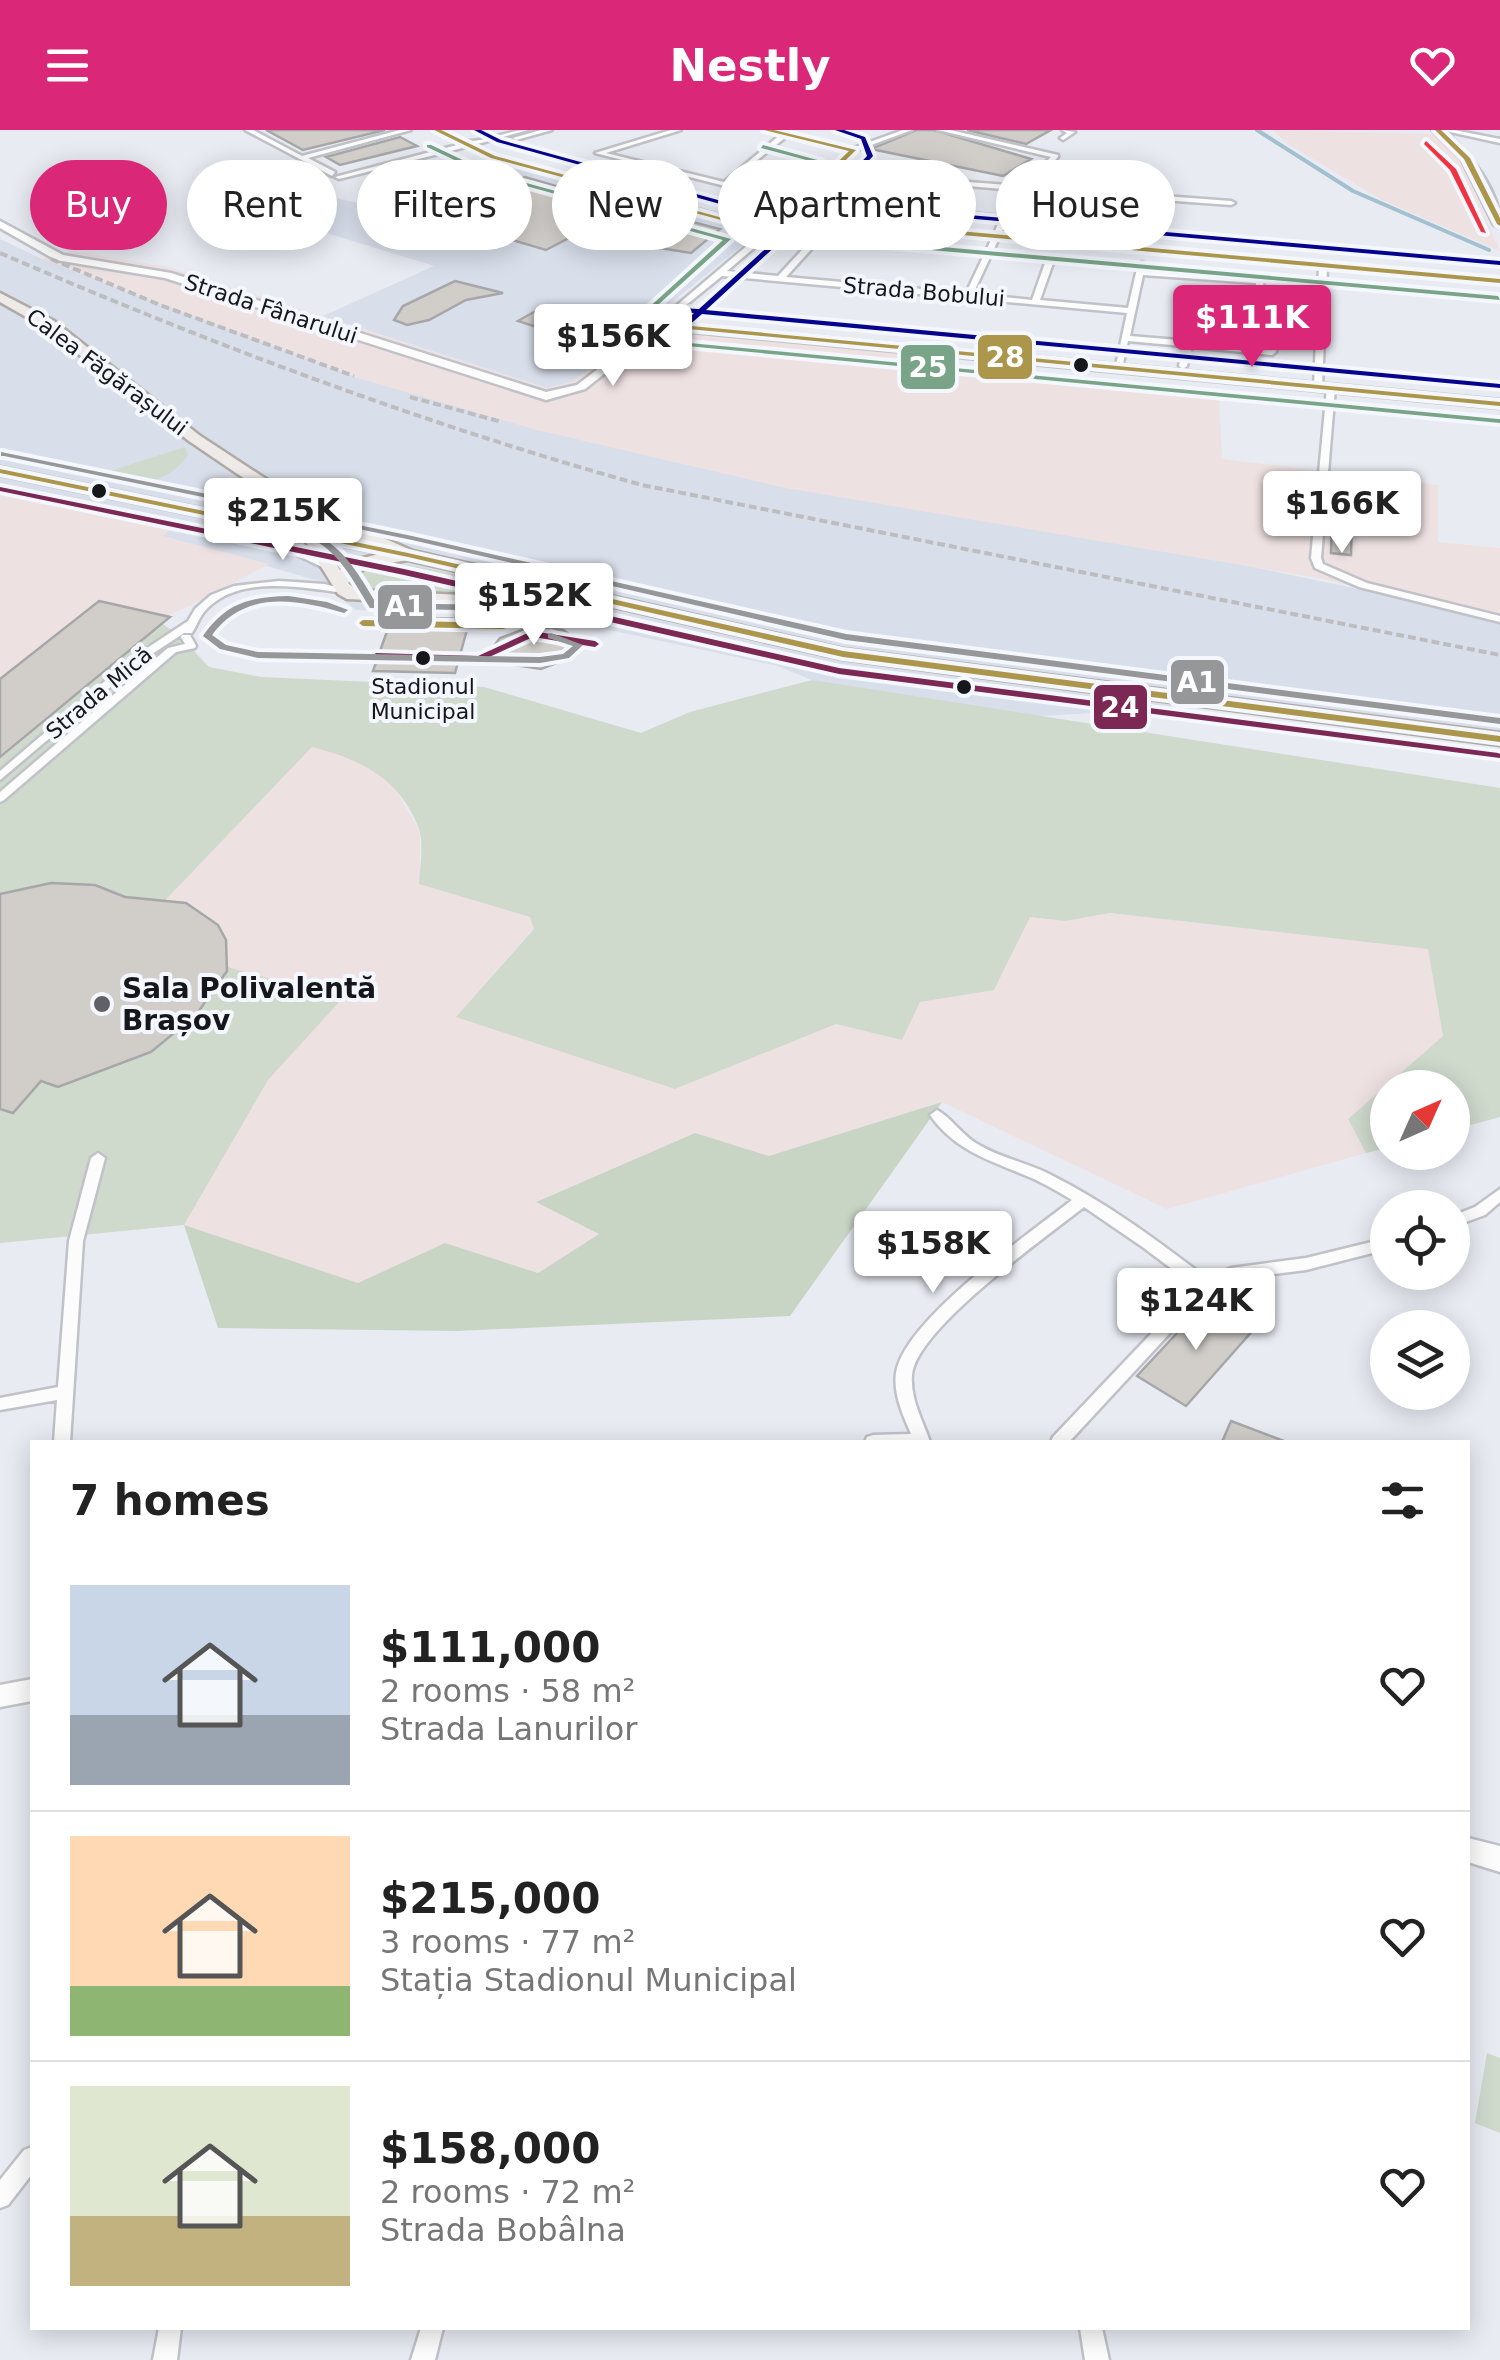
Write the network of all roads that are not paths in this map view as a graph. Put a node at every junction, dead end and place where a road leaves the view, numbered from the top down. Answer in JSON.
{"nodes":[{"id":1,"x":248,"y":130,"type":"edge"},
{"id":2,"x":354,"y":130,"type":"edge"},
{"id":3,"x":408,"y":130,"type":"edge"},
{"id":4,"x":437,"y":130,"type":"edge"},
{"id":5,"x":525,"y":130,"type":"edge"},
{"id":6,"x":548,"y":130,"type":"edge"},
{"id":7,"x":678,"y":130,"type":"edge"},
{"id":8,"x":767,"y":130,"type":"edge"},
{"id":9,"x":909,"y":130,"type":"edge"},
{"id":10,"x":941,"y":130,"type":"edge"},
{"id":11,"x":1440,"y":130,"type":"edge"},
{"id":12,"x":785,"y":134,"type":"junction"},
{"id":13,"x":372,"y":139,"type":"junction"},
{"id":14,"x":1500,"y":142,"type":"edge"},
{"id":15,"x":470,"y":146,"type":"junction"},
{"id":16,"x":852,"y":150,"type":"junction"},
{"id":17,"x":301,"y":158,"type":"junction"},
{"id":18,"x":842,"y":160,"type":"edge"},
{"id":19,"x":1052,"y":160,"type":"edge"},
{"id":20,"x":1494,"y":198,"type":"edge"},
{"id":21,"x":1175,"y":200,"type":"edge"},
{"id":22,"x":1231,"y":204,"type":"dead end"},
{"id":23,"x":718,"y":216,"type":"edge"},
{"id":24,"x":0,"y":224,"type":"edge"},
{"id":25,"x":1500,"y":224,"type":"edge"},
{"id":26,"x":996,"y":233,"type":"edge"},
{"id":27,"x":976,"y":235,"type":"edge"},
{"id":28,"x":994,"y":237,"type":"junction"},
{"id":29,"x":744,"y":250,"type":"edge"},
{"id":30,"x":807,"y":250,"type":"edge"},
{"id":31,"x":1145,"y":250,"type":"joint"},
{"id":32,"x":1049,"y":263,"type":"dead end"},
{"id":33,"x":1324,"y":266,"type":"junction"},
{"id":34,"x":1140,"y":272,"type":"junction"},
{"id":35,"x":718,"y":273,"type":"junction"},
{"id":36,"x":780,"y":279,"type":"junction"},
{"id":37,"x":1500,"y":281,"type":"edge"},
{"id":38,"x":1202,"y":292,"type":"dead end"},
{"id":39,"x":1260,"y":294,"type":"dead end"},
{"id":40,"x":968,"y":296,"type":"junction"},
{"id":41,"x":0,"y":297,"type":"edge"},
{"id":42,"x":1035,"y":303,"type":"junction"},
{"id":43,"x":1130,"y":311,"type":"junction"},
{"id":44,"x":659,"y":326,"type":"junction"},
{"id":45,"x":1126,"y":338,"type":"junction"},
{"id":46,"x":1274,"y":340,"type":"dead end"},
{"id":47,"x":1191,"y":344,"type":"junction"},
{"id":48,"x":1183,"y":366,"type":"dead end"},
{"id":49,"x":1118,"y":368,"type":"junction"},
{"id":50,"x":1325,"y":388,"type":"junction"},
{"id":51,"x":1500,"y":404,"type":"edge"},
{"id":52,"x":212,"y":450,"type":"junction"},
{"id":53,"x":0,"y":475,"type":"edge"},
{"id":54,"x":312,"y":536,"type":"junction"},
{"id":55,"x":408,"y":554,"type":"junction"},
{"id":56,"x":331,"y":566,"type":"junction"},
{"id":57,"x":472,"y":570,"type":"junction"},
{"id":58,"x":342,"y":587,"type":"junction"},
{"id":59,"x":454,"y":598,"type":"junction"},
{"id":60,"x":1500,"y":619,"type":"edge"},
{"id":61,"x":191,"y":623,"type":"junction"},
{"id":62,"x":843,"y":654,"type":"junction"},
{"id":63,"x":1500,"y":740,"type":"edge"},
{"id":64,"x":0,"y":776,"type":"edge"},
{"id":65,"x":0,"y":798,"type":"edge"},
{"id":66,"x":937,"y":1115,"type":"dead end"},
{"id":67,"x":98,"y":1158,"type":"dead end"},
{"id":68,"x":1500,"y":1194,"type":"edge"},
{"id":69,"x":1082,"y":1200,"type":"junction"},
{"id":70,"x":1470,"y":1216,"type":"edge"},
{"id":71,"x":1370,"y":1248,"type":"edge"},
{"id":72,"x":1207,"y":1287,"type":"junction"},
{"id":73,"x":64,"y":1393,"type":"junction"},
{"id":74,"x":0,"y":1404,"type":"edge"},
{"id":75,"x":62,"y":1440,"type":"edge"},
{"id":76,"x":920,"y":1440,"type":"edge"},
{"id":77,"x":1061,"y":1440,"type":"edge"},
{"id":78,"x":30,"y":1690,"type":"edge"},
{"id":79,"x":0,"y":1696,"type":"edge"},
{"id":80,"x":1470,"y":1850,"type":"edge"},
{"id":81,"x":1500,"y":1858,"type":"edge"},
{"id":82,"x":30,"y":2160,"type":"edge"},
{"id":83,"x":0,"y":2197,"type":"edge"},
{"id":84,"x":170,"y":2330,"type":"edge"},
{"id":85,"x":431,"y":2330,"type":"edge"},
{"id":86,"x":1091,"y":2330,"type":"edge"},
{"id":87,"x":165,"y":2360,"type":"edge"},
{"id":88,"x":423,"y":2360,"type":"edge"},
{"id":89,"x":1097,"y":2360,"type":"edge"}],
"edges":[{"from":1,"to":17,"type":"street"},
{"from":2,"to":13,"type":"street"},
{"from":3,"to":13,"type":"street"},
{"from":4,"to":15,"type":"street"},
{"from":5,"to":15,"type":"street"},
{"from":6,"to":15,"type":"street"},
{"from":7,"to":12,"type":"street"},
{"from":8,"to":12,"type":"street"},
{"from":9,"to":16,"type":"street"},
{"from":10,"to":19,"type":"street"},
{"from":11,"to":14,"type":"street"},
{"from":11,"to":20,"type":"main road"},
{"from":12,"to":16,"type":"street"},
{"from":13,"to":17,"type":"street"},
{"from":15,"to":17,"type":"street"},
{"from":15,"to":23,"type":"street"},
{"from":16,"to":18,"type":"street"},
{"from":20,"to":25,"type":"main road"},
{"from":21,"to":22,"type":"street"},
{"from":24,"to":44,"type":"street","name":"Strada Fânarului"},
{"from":26,"to":28,"type":"street"},
{"from":27,"to":28,"type":"street"},
{"from":28,"to":40,"type":"street"},
{"from":29,"to":35,"type":"street"},
{"from":30,"to":36,"type":"street"},
{"from":31,"to":33,"type":"street"},
{"from":31,"to":34,"type":"street"},
{"from":32,"to":42,"type":"street"},
{"from":33,"to":37,"type":"street"},
{"from":33,"to":50,"type":"street"},
{"from":34,"to":39,"type":"street"},
{"from":34,"to":43,"type":"street"},
{"from":35,"to":36,"type":"street","name":"Strada Bobului"},
{"from":35,"to":44,"type":"street"},
{"from":36,"to":40,"type":"street","name":"Strada Bobului"},
{"from":38,"to":47,"type":"street"},
{"from":40,"to":42,"type":"street","name":"Strada Bobului"},
{"from":41,"to":52,"type":"main road","name":"Calea Făgărașului"},
{"from":42,"to":43,"type":"street","name":"Strada Bobului"},
{"from":43,"to":45,"type":"street"},
{"from":44,"to":49,"type":"street"},
{"from":45,"to":47,"type":"street"},
{"from":45,"to":49,"type":"street"},
{"from":46,"to":47,"type":"street"},
{"from":47,"to":48,"type":"street"},
{"from":49,"to":50,"type":"street"},
{"from":50,"to":51,"type":"street"},
{"from":50,"to":60,"type":"street"},
{"from":52,"to":54,"type":"main road","name":"Calea Făgărașului"},
{"from":52,"to":55,"type":"main road","name":"Calea Făgărașului"},
{"from":53,"to":54,"type":"street"},
{"from":53,"to":56,"type":"street"},
{"from":54,"to":55,"type":"street"},
{"from":54,"to":56,"type":"main road","name":"Calea Făgărașului"},
{"from":55,"to":57,"type":"main road","name":"Calea Făgărașului"},
{"from":55,"to":58,"type":"main road"},
{"from":56,"to":58,"type":"main road","name":"Calea Făgărașului"},
{"from":57,"to":59,"type":"main road"},
{"from":57,"to":62,"type":"main road","name":"Calea Făgărașului"},
{"from":58,"to":59,"type":"main road"},
{"from":58,"to":61,"type":"street"},
{"from":59,"to":62,"type":"main road"},
{"from":61,"to":64,"type":"street","name":"Strada Mică"},
{"from":61,"to":65,"type":"street","name":"Strada Mică"},
{"from":62,"to":63,"type":"main road","name":"Calea Făgărașului"},
{"from":66,"to":69,"type":"street"},
{"from":67,"to":73,"type":"street"},
{"from":68,"to":70,"type":"street"},
{"from":69,"to":72,"type":"street"},
{"from":69,"to":76,"type":"street"},
{"from":71,"to":72,"type":"street"},
{"from":72,"to":77,"type":"street"},
{"from":73,"to":74,"type":"street"},
{"from":73,"to":75,"type":"street"},
{"from":78,"to":79,"type":"street"},
{"from":80,"to":81,"type":"street"},
{"from":82,"to":83,"type":"street"},
{"from":84,"to":87,"type":"street"},
{"from":85,"to":88,"type":"street"},
{"from":86,"to":89,"type":"street"}]}
